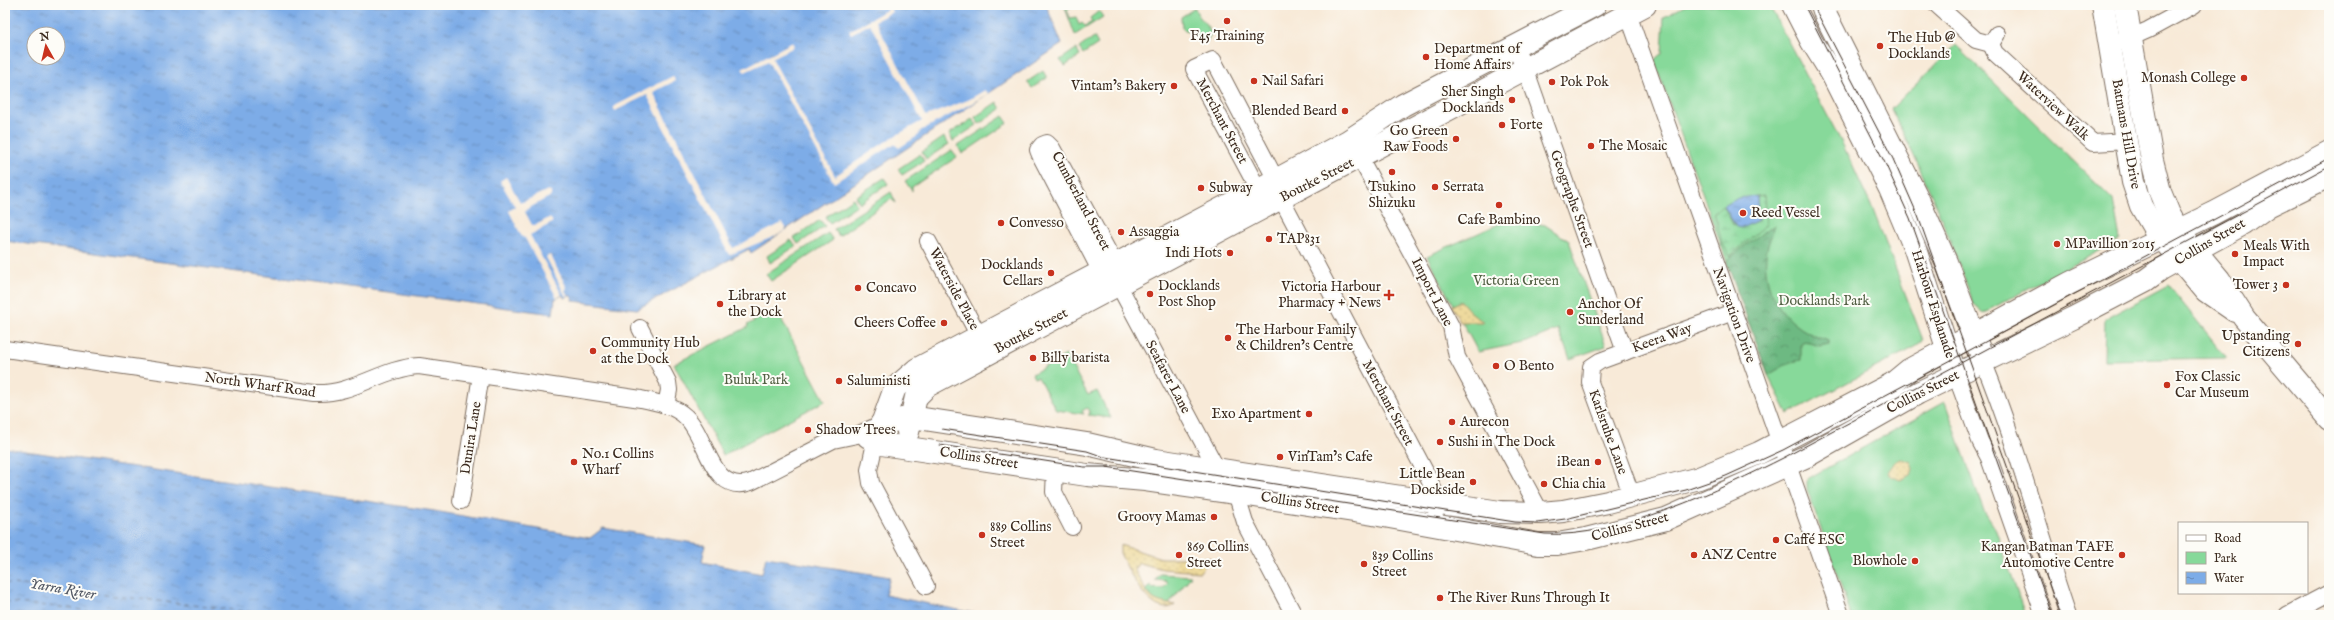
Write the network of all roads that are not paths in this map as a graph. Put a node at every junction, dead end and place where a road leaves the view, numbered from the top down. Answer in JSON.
{"nodes":[{"id":1,"x":1595,"y":5,"type":"edge"},
{"id":2,"x":1793,"y":5,"type":"edge"},
{"id":3,"x":1822,"y":5,"type":"edge"},
{"id":4,"x":1937,"y":5,"type":"edge"},
{"id":5,"x":2103,"y":5,"type":"edge"},
{"id":6,"x":2125,"y":5,"type":"edge"},
{"id":7,"x":2194,"y":5,"type":"edge"},
{"id":8,"x":1637,"y":10,"type":"edge"},
{"id":9,"x":2130,"y":39,"type":"junction"},
{"id":10,"x":2110,"y":46,"type":"junction"},
{"id":11,"x":1514,"y":47,"type":"junction"},
{"id":12,"x":1525,"y":68,"type":"junction"},
{"id":13,"x":2127,"y":141,"type":"junction"},
{"id":14,"x":1354,"y":149,"type":"junction"},
{"id":15,"x":2327,"y":161,"type":"edge"},
{"id":16,"x":1274,"y":194,"type":"junction"},
{"id":17,"x":2170,"y":235,"type":"junction"},
{"id":18,"x":928,"y":241,"type":"dead end"},
{"id":19,"x":2187,"y":254,"type":"junction"},
{"id":20,"x":1111,"y":273,"type":"junction"},
{"id":21,"x":1733,"y":312,"type":"junction"},
{"id":22,"x":640,"y":328,"type":"dead end"},
{"id":23,"x":1973,"y":335,"type":"junction"},
{"id":24,"x":984,"y":345,"type":"junction"},
{"id":25,"x":5,"y":349,"type":"edge"},
{"id":26,"x":1948,"y":350,"type":"junction"},
{"id":27,"x":1625,"y":352,"type":"junction"},
{"id":28,"x":1983,"y":361,"type":"junction"},
{"id":29,"x":1591,"y":366,"type":"joint"},
{"id":30,"x":481,"y":375,"type":"junction"},
{"id":31,"x":1956,"y":375,"type":"junction"},
{"id":32,"x":582,"y":390,"type":"joint"},
{"id":33,"x":666,"y":406,"type":"junction"},
{"id":34,"x":911,"y":417,"type":"junction"},
{"id":35,"x":2329,"y":419,"type":"edge"},
{"id":36,"x":871,"y":434,"type":"junction"},
{"id":37,"x":1780,"y":443,"type":"junction"},
{"id":38,"x":906,"y":447,"type":"junction"},
{"id":39,"x":1788,"y":465,"type":"junction"},
{"id":40,"x":1217,"y":469,"type":"junction"},
{"id":41,"x":1055,"y":470,"type":"junction"},
{"id":42,"x":1236,"y":493,"type":"junction"},
{"id":43,"x":1632,"y":496,"type":"junction"},
{"id":44,"x":461,"y":501,"type":"dead end"},
{"id":45,"x":1436,"y":503,"type":"junction"},
{"id":46,"x":1541,"y":514,"type":"junction"},
{"id":47,"x":1072,"y":527,"type":"dead end"},
{"id":48,"x":1436,"y":527,"type":"junction"},
{"id":49,"x":926,"y":586,"type":"dead end"},
{"id":50,"x":2329,"y":593,"type":"edge"},
{"id":51,"x":1294,"y":615,"type":"edge"},
{"id":52,"x":1841,"y":615,"type":"edge"},
{"id":53,"x":2044,"y":615,"type":"edge"},
{"id":54,"x":2068,"y":615,"type":"edge"},
{"id":55,"x":2287,"y":615,"type":"edge"}],
"edges":[{"from":1,"to":11,"type":"street","name":"Bourke Street"},
{"from":2,"to":26,"type":"street","name":"Harbour Esplanade"},
{"from":3,"to":23,"type":"street","name":"Harbour Esplanade"},
{"from":4,"to":13,"type":"street","name":"Waterview Walk"},
{"from":5,"to":10,"type":"street","name":"Batmans Hill Drive"},
{"from":6,"to":9,"type":"street","name":"Batmans Hill Drive"},
{"from":7,"to":9,"type":"street"},
{"from":8,"to":12,"type":"street","name":"Bourke Street"},
{"from":8,"to":21,"type":"street","name":"Navigation Drive"},
{"from":9,"to":10,"type":"street"},
{"from":9,"to":17,"type":"street","name":"Batmans Hill Drive"},
{"from":10,"to":13,"type":"street","name":"Batmans Hill Drive"},
{"from":11,"to":12,"type":"street","name":"Geographe Street"},
{"from":11,"to":14,"type":"street","name":"Bourke Street"},
{"from":12,"to":14,"type":"street","name":"Bourke Street"},
{"from":12,"to":27,"type":"street","name":"Geographe Street"},
{"from":13,"to":17,"type":"street","name":"Batmans Hill Drive"},
{"from":14,"to":16,"type":"street","name":"Bourke Street"},
{"from":14,"to":46,"type":"street","name":"Import Lane"},
{"from":15,"to":17,"type":"street","name":"Collins Street"},
{"from":15,"to":19,"type":"street","name":"Collins Street"},
{"from":16,"to":16,"type":"street","name":"Merchant Street"},
{"from":16,"to":20,"type":"street","name":"Bourke Street"},
{"from":16,"to":45,"type":"street","name":"Merchant Street"},
{"from":17,"to":19,"type":"street","name":"Batmans Hill Drive"},
{"from":17,"to":23,"type":"street","name":"Collins Street"},
{"from":18,"to":24,"type":"street","name":"Waterside Place"},
{"from":19,"to":28,"type":"street","name":"Collins Street"},
{"from":19,"to":35,"type":"street","name":"Batmans Hill Drive"},
{"from":20,"to":20,"type":"street","name":"Cumberland Street"},
{"from":20,"to":24,"type":"street","name":"Bourke Street"},
{"from":20,"to":40,"type":"street","name":"Seafarer Lane"},
{"from":21,"to":27,"type":"street","name":"Keera Way"},
{"from":21,"to":37,"type":"street","name":"Navigation Drive"},
{"from":22,"to":33,"type":"street"},
{"from":23,"to":26,"type":"street","name":"Collins Street"},
{"from":23,"to":28,"type":"street","name":"Harbour Esplanade"},
{"from":24,"to":34,"type":"street","name":"Bourke Street"},
{"from":24,"to":36,"type":"street","name":"Bourke Street"},
{"from":25,"to":30,"type":"street","name":"North Wharf Road"},
{"from":26,"to":31,"type":"street","name":"Harbour Esplanade"},
{"from":26,"to":37,"type":"street","name":"Collins Street"},
{"from":27,"to":29,"type":"street","name":"Keera Way"},
{"from":28,"to":31,"type":"street","name":"Collins Street"},
{"from":28,"to":54,"type":"street","name":"Harbour Esplanade"},
{"from":29,"to":43,"type":"street","name":"Karlsruhe Lane"},
{"from":30,"to":32,"type":"street","name":"North Wharf Road"},
{"from":30,"to":44,"type":"street","name":"Dunira Lane"},
{"from":31,"to":39,"type":"street","name":"Collins Street"},
{"from":31,"to":53,"type":"street","name":"Harbour Esplanade"},
{"from":32,"to":33,"type":"street","name":"Collins Street"},
{"from":33,"to":36,"type":"street","name":"Collins Street"},
{"from":34,"to":36,"type":"street","name":"Collins Street"},
{"from":34,"to":38,"type":"street","name":"Bourke Street"},
{"from":34,"to":40,"type":"street","name":"Collins Street"},
{"from":36,"to":38,"type":"street","name":"Collins Street"},
{"from":36,"to":49,"type":"street"},
{"from":37,"to":39,"type":"street","name":"Navigation Drive"},
{"from":37,"to":43,"type":"street","name":"Collins Street"},
{"from":38,"to":41,"type":"street","name":"Collins Street"},
{"from":39,"to":48,"type":"street","name":"Collins Street"},
{"from":39,"to":52,"type":"street","name":"Navigation Drive"},
{"from":40,"to":45,"type":"street","name":"Collins Street"},
{"from":41,"to":42,"type":"street","name":"Collins Street"},
{"from":41,"to":47,"type":"street"},
{"from":42,"to":48,"type":"street","name":"Collins Street"},
{"from":42,"to":51,"type":"street"},
{"from":43,"to":46,"type":"street","name":"Collins Street"},
{"from":45,"to":46,"type":"street","name":"Collins Street"},
{"from":45,"to":48,"type":"street","name":"Merchant Street"},
{"from":50,"to":55,"type":"street"}]}
